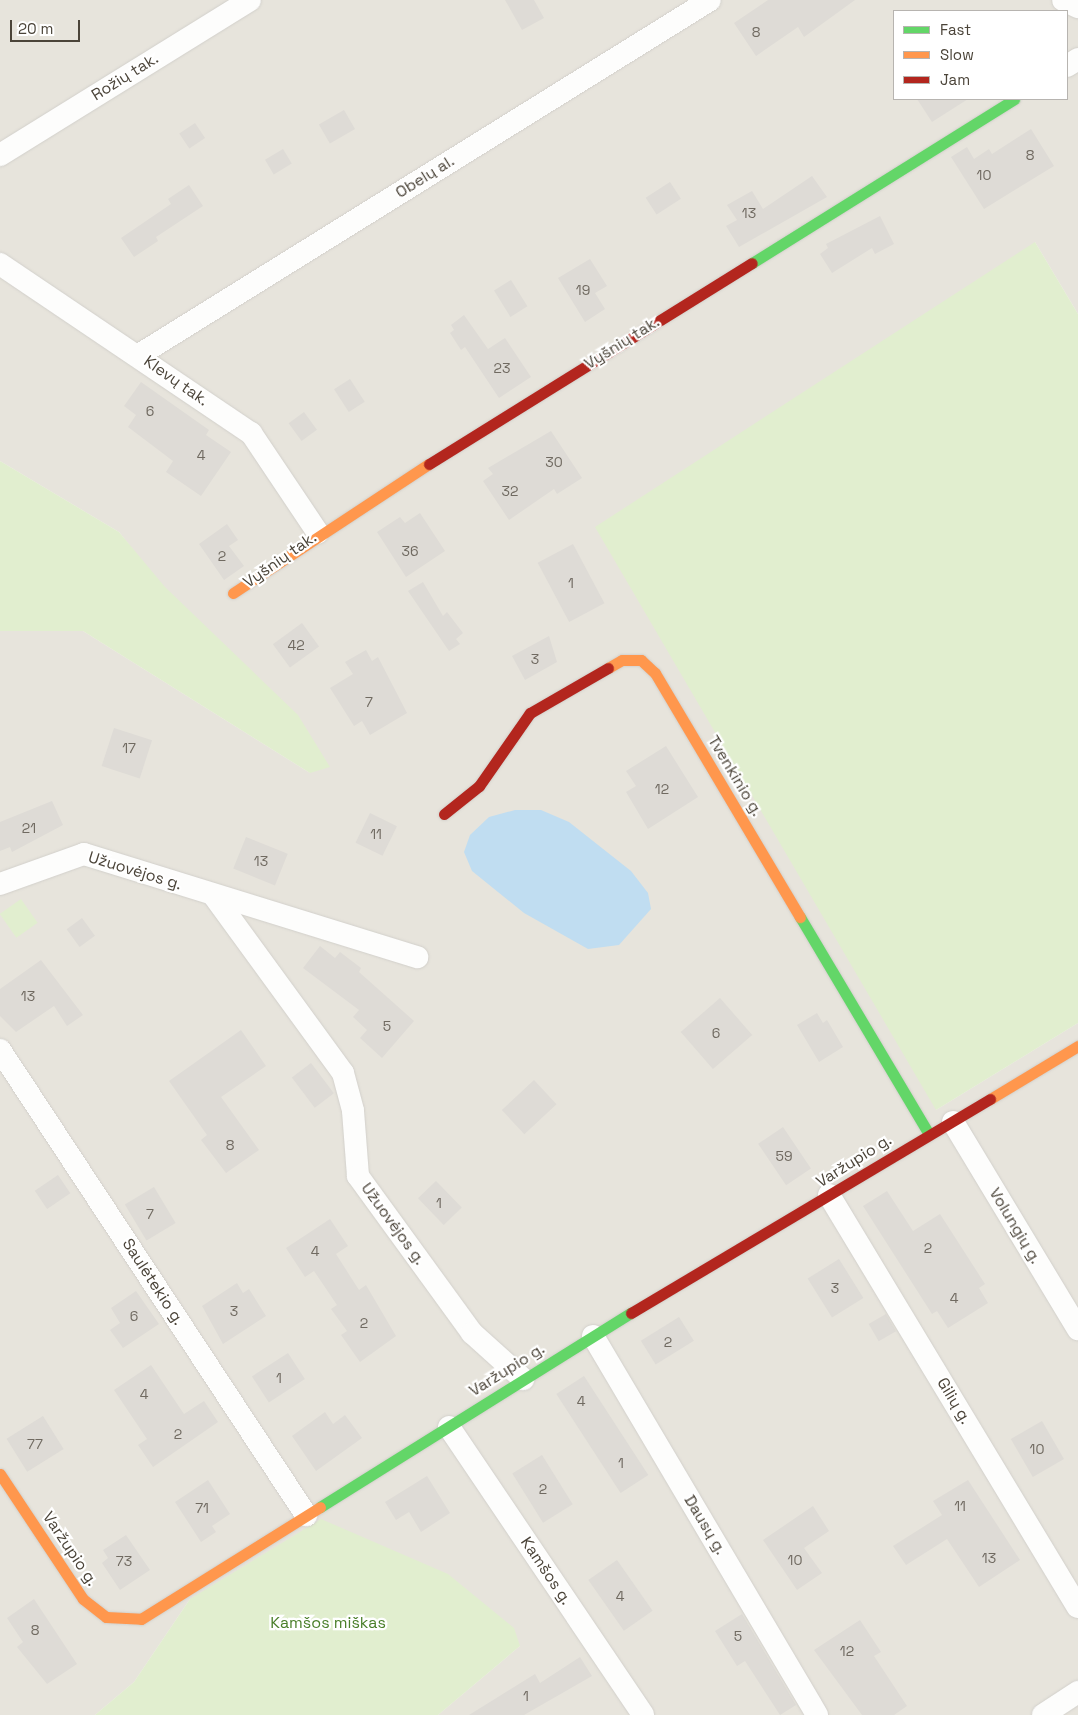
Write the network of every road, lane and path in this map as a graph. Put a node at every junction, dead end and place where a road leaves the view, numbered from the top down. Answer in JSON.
{"nodes":[{"id":1,"x":250,"y":0,"type":"edge"},
{"id":2,"x":710,"y":0,"type":"edge"},
{"id":3,"x":1063,"y":0,"type":"edge"},
{"id":4,"x":1078,"y":7,"type":"edge"},
{"id":5,"x":1012,"y":100,"type":"edge"},
{"id":6,"x":0,"y":155,"type":"edge"},
{"id":7,"x":0,"y":264,"type":"edge"},
{"id":8,"x":139,"y":355,"type":"junction"},
{"id":9,"x":318,"y":532,"type":"junction"},
{"id":10,"x":233,"y":594,"type":"dead end"},
{"id":11,"x":444,"y":814,"type":"dead end"},
{"id":12,"x":0,"y":884,"type":"edge"},
{"id":13,"x":214,"y":896,"type":"junction"},
{"id":14,"x":417,"y":957,"type":"dead end"},
{"id":15,"x":1078,"y":1046,"type":"edge"},
{"id":16,"x":0,"y":1050,"type":"edge"},
{"id":17,"x":953,"y":1122,"type":"junction"},
{"id":18,"x":929,"y":1134,"type":"junction"},
{"id":19,"x":830,"y":1195,"type":"junction"},
{"id":20,"x":1078,"y":1329,"type":"edge"},
{"id":21,"x":593,"y":1336,"type":"junction"},
{"id":22,"x":523,"y":1378,"type":"junction"},
{"id":23,"x":449,"y":1427,"type":"junction"},
{"id":24,"x":0,"y":1474,"type":"edge"},
{"id":25,"x":306,"y":1515,"type":"junction"},
{"id":26,"x":1078,"y":1607,"type":"edge"},
{"id":27,"x":1078,"y":1692,"type":"edge"},
{"id":28,"x":643,"y":1715,"type":"edge"},
{"id":29,"x":817,"y":1715,"type":"edge"},
{"id":30,"x":1043,"y":1715,"type":"edge"}],
"edges":[{"from":1,"to":6,"type":"street","name":"Rožių tak."},
{"from":2,"to":8,"type":"street","name":"Obelų al."},
{"from":3,"to":4,"type":"street"},
{"from":5,"to":9,"type":"street","name":"Vyšnių tak."},
{"from":7,"to":8,"type":"street","name":"Klevų tak."},
{"from":8,"to":9,"type":"street","name":"Klevų tak."},
{"from":9,"to":10,"type":"street","name":"Vyšnių tak."},
{"from":11,"to":18,"type":"street","name":"Tvenkinio g."},
{"from":12,"to":13,"type":"street","name":"Užuovėjos g."},
{"from":13,"to":14,"type":"street","name":"Užuovėjos g."},
{"from":13,"to":22,"type":"street","name":"Užuovėjos g."},
{"from":15,"to":17,"type":"street","name":"Varžupio g."},
{"from":16,"to":25,"type":"street","name":"Saulėtekio g."},
{"from":17,"to":18,"type":"street","name":"Varžupio g."},
{"from":17,"to":20,"type":"street","name":"Volungių g."},
{"from":18,"to":19,"type":"street","name":"Varžupio g."},
{"from":19,"to":21,"type":"street","name":"Varžupio g."},
{"from":19,"to":26,"type":"street","name":"Gilių g."},
{"from":21,"to":22,"type":"street","name":"Varžupio g."},
{"from":21,"to":29,"type":"street","name":"Dausų g."},
{"from":22,"to":23,"type":"street","name":"Varžupio g."},
{"from":23,"to":25,"type":"street","name":"Varžupio g."},
{"from":23,"to":28,"type":"street","name":"Kamšos g."},
{"from":24,"to":25,"type":"street","name":"Varžupio g."},
{"from":27,"to":30,"type":"street"}]}
